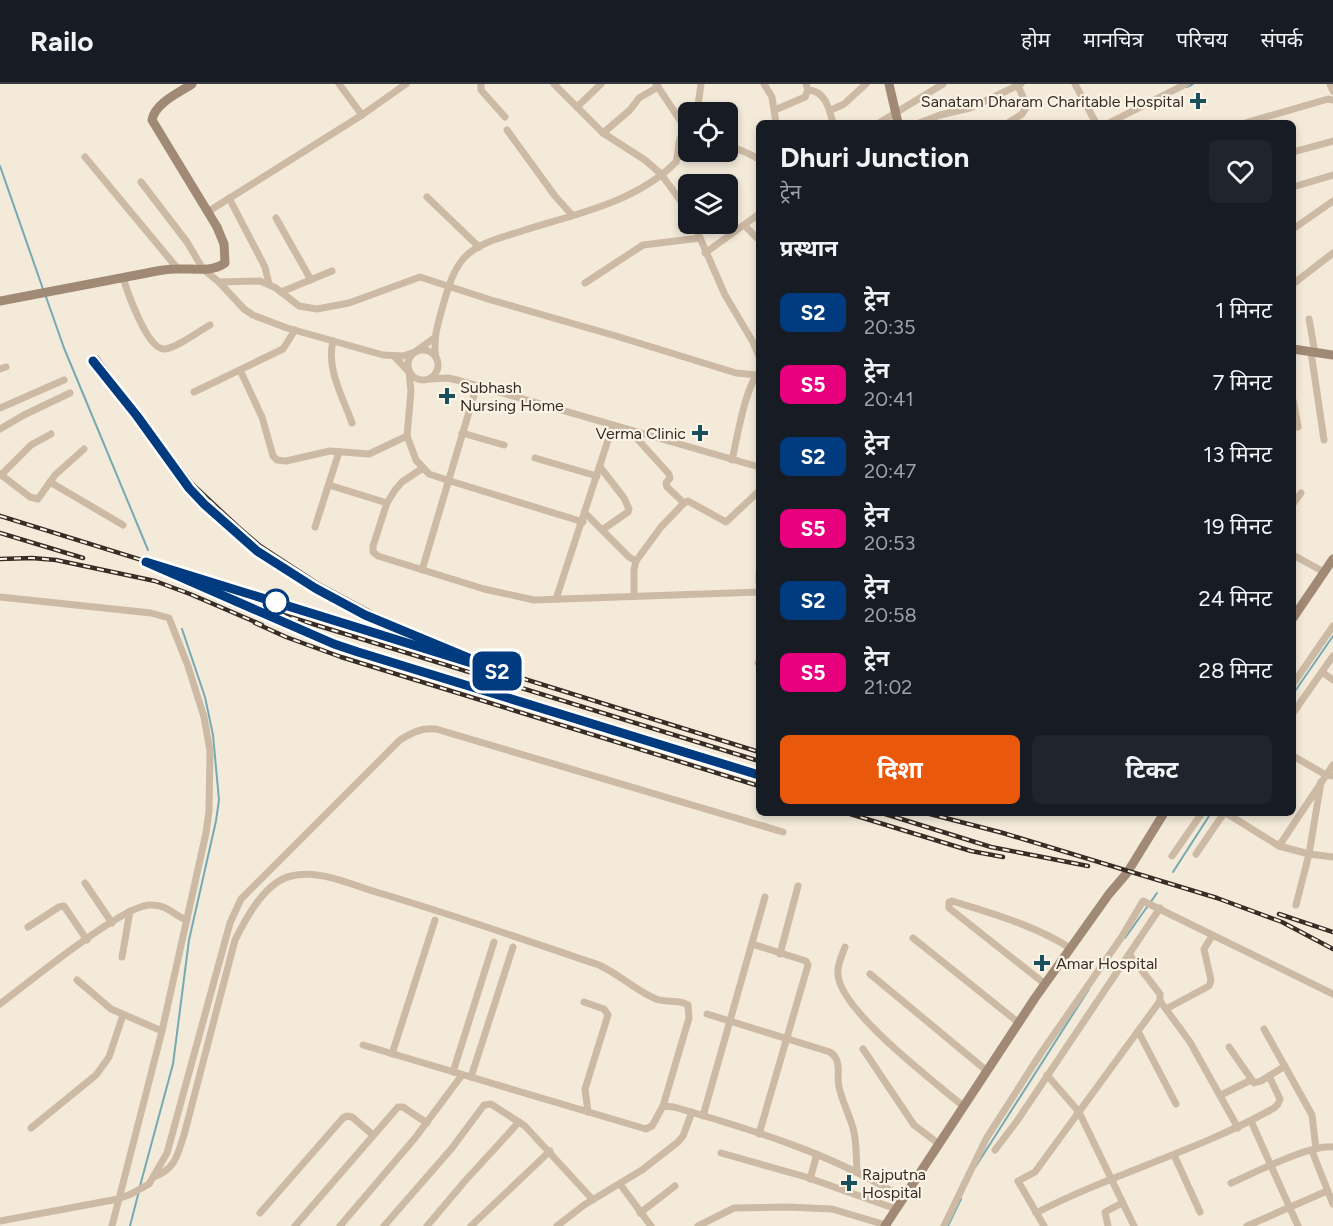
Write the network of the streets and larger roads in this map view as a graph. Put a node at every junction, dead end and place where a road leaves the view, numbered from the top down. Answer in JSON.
{"nodes":[{"id":1,"x":192,"y":84,"type":"edge"},
{"id":2,"x":339,"y":84,"type":"edge"},
{"id":3,"x":406,"y":84,"type":"edge"},
{"id":4,"x":481,"y":84,"type":"edge"},
{"id":5,"x":601,"y":84,"type":"edge"},
{"id":6,"x":701,"y":84,"type":"edge"},
{"id":7,"x":764,"y":84,"type":"edge"},
{"id":8,"x":866,"y":84,"type":"edge"},
{"id":9,"x":889,"y":84,"type":"edge"},
{"id":10,"x":943,"y":84,"type":"edge"},
{"id":11,"x":1075,"y":84,"type":"edge"},
{"id":12,"x":1186,"y":84,"type":"edge"},
{"id":13,"x":1330,"y":84,"type":"edge"},
{"id":14,"x":558,"y":85,"type":"edge"},
{"id":15,"x":1020,"y":85,"type":"edge"},
{"id":16,"x":657,"y":86,"type":"edge"},
{"id":17,"x":807,"y":87,"type":"edge"},
{"id":18,"x":1333,"y":93,"type":"edge"},
{"id":19,"x":1333,"y":100,"type":"edge"},
{"id":20,"x":698,"y":102,"type":"edge"},
{"id":21,"x":577,"y":108,"type":"junction"},
{"id":22,"x":775,"y":110,"type":"junction"},
{"id":23,"x":831,"y":110,"type":"junction"},
{"id":24,"x":895,"y":112,"type":"junction"},
{"id":25,"x":362,"y":115,"type":"junction"},
{"id":26,"x":678,"y":115,"type":"edge"},
{"id":27,"x":505,"y":117,"type":"dead end"},
{"id":28,"x":1017,"y":117,"type":"junction"},
{"id":29,"x":776,"y":120,"type":"edge"},
{"id":30,"x":833,"y":120,"type":"edge"},
{"id":31,"x":883,"y":120,"type":"edge"},
{"id":32,"x":897,"y":120,"type":"edge"},
{"id":33,"x":927,"y":120,"type":"edge"},
{"id":34,"x":1012,"y":120,"type":"edge"},
{"id":35,"x":1020,"y":120,"type":"edge"},
{"id":36,"x":1094,"y":120,"type":"edge"},
{"id":37,"x":1115,"y":120,"type":"edge"},
{"id":38,"x":1255,"y":120,"type":"edge"},
{"id":39,"x":507,"y":130,"type":"dead end"},
{"id":40,"x":603,"y":133,"type":"junction"},
{"id":41,"x":1333,"y":141,"type":"edge"},
{"id":42,"x":738,"y":150,"type":"edge"},
{"id":43,"x":756,"y":151,"type":"edge"},
{"id":44,"x":1296,"y":151,"type":"edge"},
{"id":45,"x":678,"y":153,"type":"edge"},
{"id":46,"x":752,"y":154,"type":"junction"},
{"id":47,"x":85,"y":157,"type":"dead end"},
{"id":48,"x":756,"y":157,"type":"edge"},
{"id":49,"x":661,"y":174,"type":"junction"},
{"id":50,"x":1333,"y":175,"type":"edge"},
{"id":51,"x":141,"y":182,"type":"dead end"},
{"id":52,"x":1296,"y":186,"type":"edge"},
{"id":53,"x":427,"y":197,"type":"dead end"},
{"id":54,"x":678,"y":197,"type":"edge"},
{"id":55,"x":229,"y":198,"type":"junction"},
{"id":56,"x":1333,"y":201,"type":"edge"},
{"id":57,"x":209,"y":211,"type":"junction"},
{"id":58,"x":572,"y":215,"type":"junction"},
{"id":59,"x":756,"y":216,"type":"edge"},
{"id":60,"x":276,"y":218,"type":"dead end"},
{"id":61,"x":744,"y":225,"type":"junction"},
{"id":62,"x":1296,"y":227,"type":"edge"},
{"id":63,"x":698,"y":234,"type":"edge"},
{"id":64,"x":756,"y":237,"type":"edge"},
{"id":65,"x":700,"y":238,"type":"junction"},
{"id":66,"x":479,"y":247,"type":"junction"},
{"id":67,"x":705,"y":253,"type":"junction"},
{"id":68,"x":1332,"y":255,"type":"edge"},
{"id":69,"x":178,"y":269,"type":"junction"},
{"id":70,"x":203,"y":269,"type":"junction"},
{"id":71,"x":332,"y":271,"type":"dead end"},
{"id":72,"x":123,"y":277,"type":"junction"},
{"id":73,"x":311,"y":279,"type":"junction"},
{"id":74,"x":219,"y":282,"type":"junction"},
{"id":75,"x":1296,"y":282,"type":"edge"},
{"id":76,"x":585,"y":283,"type":"dead end"},
{"id":77,"x":269,"y":284,"type":"junction"},
{"id":78,"x":449,"y":287,"type":"junction"},
{"id":79,"x":281,"y":292,"type":"junction"},
{"id":80,"x":0,"y":300,"type":"edge"},
{"id":81,"x":1309,"y":319,"type":"dead end"},
{"id":82,"x":210,"y":325,"type":"dead end"},
{"id":83,"x":295,"y":330,"type":"junction"},
{"id":84,"x":434,"y":338,"type":"junction"},
{"id":85,"x":333,"y":341,"type":"junction"},
{"id":86,"x":756,"y":349,"type":"edge"},
{"id":87,"x":1296,"y":349,"type":"edge"},
{"id":88,"x":416,"y":352,"type":"junction"},
{"id":89,"x":1313,"y":352,"type":"junction"},
{"id":90,"x":1333,"y":356,"type":"edge"},
{"id":91,"x":395,"y":357,"type":"junction"},
{"id":92,"x":437,"y":361,"type":"junction"},
{"id":93,"x":240,"y":370,"type":"junction"},
{"id":94,"x":409,"y":372,"type":"junction"},
{"id":95,"x":756,"y":374,"type":"edge"},
{"id":96,"x":448,"y":378,"type":"junction"},
{"id":97,"x":756,"y":379,"type":"edge"},
{"id":98,"x":64,"y":380,"type":"dead end"},
{"id":99,"x":427,"y":380,"type":"junction"},
{"id":100,"x":477,"y":385,"type":"junction"},
{"id":101,"x":411,"y":391,"type":"junction"},
{"id":102,"x":194,"y":392,"type":"dead end"},
{"id":103,"x":70,"y":393,"type":"dead end"},
{"id":104,"x":0,"y":408,"type":"edge"},
{"id":105,"x":1296,"y":416,"type":"edge"},
{"id":106,"x":352,"y":423,"type":"dead end"},
{"id":107,"x":613,"y":425,"type":"junction"},
{"id":108,"x":1298,"y":427,"type":"dead end"},
{"id":109,"x":0,"y":429,"type":"edge"},
{"id":110,"x":629,"y":430,"type":"junction"},
{"id":111,"x":51,"y":434,"type":"dead end"},
{"id":112,"x":462,"y":434,"type":"junction"},
{"id":113,"x":407,"y":436,"type":"junction"},
{"id":114,"x":1324,"y":440,"type":"dead end"},
{"id":115,"x":504,"y":445,"type":"dead end"},
{"id":116,"x":84,"y":448,"type":"dead end"},
{"id":117,"x":339,"y":452,"type":"junction"},
{"id":118,"x":535,"y":458,"type":"dead end"},
{"id":119,"x":732,"y":459,"type":"junction"},
{"id":120,"x":756,"y":466,"type":"edge"},
{"id":121,"x":423,"y":468,"type":"junction"},
{"id":122,"x":600,"y":468,"type":"junction"},
{"id":123,"x":0,"y":474,"type":"edge"},
{"id":124,"x":597,"y":476,"type":"junction"},
{"id":125,"x":447,"y":480,"type":"junction"},
{"id":126,"x":50,"y":482,"type":"junction"},
{"id":127,"x":329,"y":485,"type":"junction"},
{"id":128,"x":1301,"y":493,"type":"dead end"},
{"id":129,"x":756,"y":498,"type":"edge"},
{"id":130,"x":1296,"y":500,"type":"edge"},
{"id":131,"x":387,"y":503,"type":"junction"},
{"id":132,"x":684,"y":503,"type":"junction"},
{"id":133,"x":585,"y":513,"type":"junction"},
{"id":134,"x":583,"y":522,"type":"junction"},
{"id":135,"x":123,"y":525,"type":"dead end"},
{"id":136,"x":315,"y":527,"type":"dead end"},
{"id":137,"x":602,"y":530,"type":"junction"},
{"id":138,"x":1296,"y":557,"type":"edge"},
{"id":139,"x":1333,"y":559,"type":"edge"},
{"id":140,"x":636,"y":561,"type":"junction"},
{"id":141,"x":422,"y":570,"type":"junction"},
{"id":142,"x":1324,"y":572,"type":"junction"},
{"id":143,"x":756,"y":592,"type":"edge"},
{"id":144,"x":634,"y":596,"type":"junction"},
{"id":145,"x":0,"y":597,"type":"edge"},
{"id":146,"x":556,"y":599,"type":"junction"},
{"id":147,"x":1296,"y":614,"type":"edge"},
{"id":148,"x":1333,"y":626,"type":"edge"},
{"id":149,"x":1333,"y":656,"type":"edge"},
{"id":150,"x":1322,"y":672,"type":"junction"},
{"id":151,"x":1296,"y":680,"type":"edge"},
{"id":152,"x":1333,"y":680,"type":"edge"},
{"id":153,"x":1296,"y":708,"type":"edge"},
{"id":154,"x":1296,"y":758,"type":"edge"},
{"id":155,"x":1333,"y":765,"type":"edge"},
{"id":156,"x":1329,"y":776,"type":"edge"},
{"id":157,"x":1321,"y":782,"type":"junction"},
{"id":158,"x":1162,"y":816,"type":"edge"},
{"id":159,"x":1200,"y":816,"type":"edge"},
{"id":160,"x":1223,"y":816,"type":"edge"},
{"id":161,"x":1230,"y":816,"type":"edge"},
{"id":162,"x":783,"y":832,"type":"dead end"},
{"id":163,"x":1279,"y":846,"type":"junction"},
{"id":164,"x":1196,"y":854,"type":"dead end"},
{"id":165,"x":1309,"y":854,"type":"junction"},
{"id":166,"x":1172,"y":856,"type":"dead end"},
{"id":167,"x":1333,"y":857,"type":"edge"},
{"id":168,"x":85,"y":883,"type":"dead end"},
{"id":169,"x":798,"y":886,"type":"dead end"},
{"id":170,"x":765,"y":897,"type":"dead end"},
{"id":171,"x":1296,"y":905,"type":"dead end"},
{"id":172,"x":1158,"y":907,"type":"junction"},
{"id":173,"x":130,"y":911,"type":"junction"},
{"id":174,"x":187,"y":920,"type":"junction"},
{"id":175,"x":435,"y":920,"type":"dead end"},
{"id":176,"x":112,"y":923,"type":"junction"},
{"id":177,"x":28,"y":927,"type":"dead end"},
{"id":178,"x":1212,"y":936,"type":"junction"},
{"id":179,"x":914,"y":938,"type":"dead end"},
{"id":180,"x":87,"y":940,"type":"junction"},
{"id":181,"x":494,"y":942,"type":"dead end"},
{"id":182,"x":752,"y":944,"type":"junction"},
{"id":183,"x":513,"y":947,"type":"dead end"},
{"id":184,"x":845,"y":947,"type":"dead end"},
{"id":185,"x":1070,"y":948,"type":"junction"},
{"id":186,"x":780,"y":954,"type":"junction"},
{"id":187,"x":1129,"y":954,"type":"junction"},
{"id":188,"x":122,"y":957,"type":"dead end"},
{"id":189,"x":870,"y":974,"type":"dead end"},
{"id":190,"x":77,"y":980,"type":"dead end"},
{"id":191,"x":1045,"y":984,"type":"junction"},
{"id":192,"x":1333,"y":994,"type":"edge"},
{"id":193,"x":1160,"y":1001,"type":"junction"},
{"id":194,"x":584,"y":1002,"type":"dead end"},
{"id":195,"x":0,"y":1004,"type":"edge"},
{"id":196,"x":1166,"y":1009,"type":"junction"},
{"id":197,"x":706,"y":1014,"type":"dead end"},
{"id":198,"x":123,"y":1015,"type":"junction"},
{"id":199,"x":730,"y":1020,"type":"junction"},
{"id":200,"x":1019,"y":1023,"type":"junction"},
{"id":201,"x":1264,"y":1029,"type":"dead end"},
{"id":202,"x":162,"y":1031,"type":"junction"},
{"id":203,"x":1138,"y":1032,"type":"junction"},
{"id":204,"x":787,"y":1039,"type":"junction"},
{"id":205,"x":363,"y":1045,"type":"dead end"},
{"id":206,"x":1229,"y":1047,"type":"dead end"},
{"id":207,"x":863,"y":1049,"type":"dead end"},
{"id":208,"x":392,"y":1054,"type":"junction"},
{"id":209,"x":1285,"y":1066,"type":"junction"},
{"id":210,"x":987,"y":1071,"type":"junction"},
{"id":211,"x":453,"y":1072,"type":"junction"},
{"id":212,"x":462,"y":1075,"type":"junction"},
{"id":213,"x":1047,"y":1075,"type":"junction"},
{"id":214,"x":1269,"y":1076,"type":"junction"},
{"id":215,"x":471,"y":1077,"type":"junction"},
{"id":216,"x":1251,"y":1080,"type":"junction"},
{"id":217,"x":1221,"y":1095,"type":"junction"},
{"id":218,"x":1176,"y":1104,"type":"dead end"},
{"id":219,"x":663,"y":1106,"type":"junction"},
{"id":220,"x":963,"y":1106,"type":"junction"},
{"id":221,"x":588,"y":1112,"type":"junction"},
{"id":222,"x":692,"y":1112,"type":"junction"},
{"id":223,"x":1079,"y":1112,"type":"junction"},
{"id":224,"x":703,"y":1116,"type":"junction"},
{"id":225,"x":1251,"y":1121,"type":"junction"},
{"id":226,"x":519,"y":1122,"type":"junction"},
{"id":227,"x":427,"y":1123,"type":"junction"},
{"id":228,"x":31,"y":1128,"type":"dead end"},
{"id":229,"x":1238,"y":1128,"type":"junction"},
{"id":230,"x":759,"y":1134,"type":"junction"},
{"id":231,"x":373,"y":1135,"type":"junction"},
{"id":232,"x":939,"y":1144,"type":"junction"},
{"id":233,"x":1333,"y":1148,"type":"edge"},
{"id":234,"x":995,"y":1150,"type":"dead end"},
{"id":235,"x":1314,"y":1150,"type":"junction"},
{"id":236,"x":550,"y":1151,"type":"junction"},
{"id":237,"x":721,"y":1153,"type":"dead end"},
{"id":238,"x":817,"y":1154,"type":"junction"},
{"id":239,"x":1174,"y":1155,"type":"junction"},
{"id":240,"x":1271,"y":1166,"type":"junction"},
{"id":241,"x":856,"y":1172,"type":"junction"},
{"id":242,"x":153,"y":1178,"type":"junction"},
{"id":243,"x":810,"y":1179,"type":"junction"},
{"id":244,"x":1111,"y":1180,"type":"junction"},
{"id":245,"x":1231,"y":1183,"type":"dead end"},
{"id":246,"x":620,"y":1184,"type":"junction"},
{"id":247,"x":675,"y":1186,"type":"dead end"},
{"id":248,"x":1327,"y":1191,"type":"junction"},
{"id":249,"x":903,"y":1198,"type":"junction"},
{"id":250,"x":118,"y":1199,"type":"junction"},
{"id":251,"x":593,"y":1200,"type":"junction"},
{"id":252,"x":1122,"y":1203,"type":"junction"},
{"id":253,"x":1333,"y":1204,"type":"edge"},
{"id":254,"x":1289,"y":1207,"type":"junction"},
{"id":255,"x":896,"y":1209,"type":"junction"},
{"id":256,"x":1200,"y":1212,"type":"dead end"},
{"id":257,"x":260,"y":1213,"type":"dead end"},
{"id":258,"x":640,"y":1213,"type":"junction"},
{"id":259,"x":1036,"y":1213,"type":"junction"},
{"id":260,"x":0,"y":1221,"type":"edge"},
{"id":261,"x":886,"y":1225,"type":"edge"},
{"id":262,"x":112,"y":1226,"type":"edge"},
{"id":263,"x":295,"y":1226,"type":"edge"},
{"id":264,"x":340,"y":1226,"type":"edge"},
{"id":265,"x":384,"y":1226,"type":"edge"},
{"id":266,"x":427,"y":1226,"type":"edge"},
{"id":267,"x":471,"y":1226,"type":"edge"},
{"id":268,"x":557,"y":1226,"type":"edge"},
{"id":269,"x":651,"y":1226,"type":"edge"},
{"id":270,"x":698,"y":1226,"type":"edge"},
{"id":271,"x":944,"y":1226,"type":"edge"},
{"id":272,"x":1044,"y":1226,"type":"edge"},
{"id":273,"x":1108,"y":1226,"type":"edge"},
{"id":274,"x":1134,"y":1226,"type":"edge"},
{"id":275,"x":1247,"y":1226,"type":"edge"},
{"id":276,"x":1298,"y":1226,"type":"edge"}],
"edges":[{"from":1,"to":57,"type":"street"},
{"from":2,"to":25,"type":"street"},
{"from":3,"to":25,"type":"street"},
{"from":4,"to":27,"type":"street"},
{"from":5,"to":21,"type":"street"},
{"from":6,"to":20,"type":"street"},
{"from":7,"to":22,"type":"street"},
{"from":8,"to":23,"type":"street"},
{"from":9,"to":24,"type":"street"},
{"from":10,"to":24,"type":"street"},
{"from":11,"to":36,"type":"street"},
{"from":12,"to":37,"type":"street"},
{"from":13,"to":18,"type":"street"},
{"from":14,"to":21,"type":"street"},
{"from":15,"to":28,"type":"street"},
{"from":15,"to":33,"type":"street"},
{"from":16,"to":26,"type":"street"},
{"from":16,"to":40,"type":"street"},
{"from":17,"to":22,"type":"street"},
{"from":17,"to":23,"type":"street"},
{"from":18,"to":19,"type":"street"},
{"from":19,"to":38,"type":"street"},
{"from":21,"to":40,"type":"street"},
{"from":22,"to":29,"type":"street"},
{"from":23,"to":30,"type":"street"},
{"from":24,"to":31,"type":"street"},
{"from":24,"to":32,"type":"street"},
{"from":25,"to":55,"type":"street"},
{"from":28,"to":34,"type":"street"},
{"from":28,"to":35,"type":"street"},
{"from":39,"to":58,"type":"street"},
{"from":40,"to":49,"type":"street"},
{"from":41,"to":44,"type":"street"},
{"from":42,"to":46,"type":"street"},
{"from":43,"to":46,"type":"street"},
{"from":45,"to":49,"type":"street"},
{"from":46,"to":48,"type":"street"},
{"from":47,"to":69,"type":"street"},
{"from":49,"to":54,"type":"street"},
{"from":49,"to":58,"type":"street"},
{"from":50,"to":52,"type":"street"},
{"from":51,"to":70,"type":"street"},
{"from":53,"to":66,"type":"street"},
{"from":55,"to":57,"type":"street"},
{"from":55,"to":77,"type":"street"},
{"from":56,"to":62,"type":"street"},
{"from":57,"to":70,"type":"street"},
{"from":58,"to":66,"type":"street"},
{"from":59,"to":61,"type":"street"},
{"from":60,"to":73,"type":"street"},
{"from":61,"to":64,"type":"street"},
{"from":61,"to":67,"type":"street"},
{"from":63,"to":65,"type":"street"},
{"from":65,"to":67,"type":"street"},
{"from":65,"to":76,"type":"street"},
{"from":66,"to":78,"type":"street"},
{"from":67,"to":86,"type":"street"},
{"from":68,"to":75,"type":"street"},
{"from":69,"to":70,"type":"street"},
{"from":69,"to":72,"type":"street"},
{"from":70,"to":74,"type":"street"},
{"from":71,"to":73,"type":"street"},
{"from":72,"to":80,"type":"street"},
{"from":72,"to":82,"type":"street"},
{"from":73,"to":79,"type":"street"},
{"from":74,"to":77,"type":"street"},
{"from":74,"to":83,"type":"street"},
{"from":77,"to":79,"type":"street"},
{"from":78,"to":79,"type":"street"},
{"from":78,"to":84,"type":"street"},
{"from":78,"to":95,"type":"street"},
{"from":81,"to":89,"type":"street"},
{"from":83,"to":85,"type":"street"},
{"from":83,"to":93,"type":"street"},
{"from":84,"to":88,"type":"street"},
{"from":84,"to":92,"type":"street"},
{"from":85,"to":91,"type":"street"},
{"from":85,"to":106,"type":"street"},
{"from":87,"to":89,"type":"street"},
{"from":88,"to":91,"type":"street"},
{"from":88,"to":92,"type":"street"},
{"from":88,"to":94,"type":"street"},
{"from":89,"to":90,"type":"street"},
{"from":89,"to":114,"type":"street"},
{"from":91,"to":94,"type":"street"},
{"from":92,"to":96,"type":"street"},
{"from":92,"to":99,"type":"street"},
{"from":93,"to":102,"type":"street"},
{"from":93,"to":117,"type":"street"},
{"from":94,"to":99,"type":"street"},
{"from":94,"to":101,"type":"street"},
{"from":96,"to":99,"type":"street"},
{"from":96,"to":100,"type":"street"},
{"from":97,"to":119,"type":"street"},
{"from":98,"to":104,"type":"street"},
{"from":99,"to":101,"type":"street"},
{"from":100,"to":107,"type":"street"},
{"from":100,"to":112,"type":"street"},
{"from":101,"to":113,"type":"street"},
{"from":103,"to":109,"type":"street"},
{"from":105,"to":108,"type":"street"},
{"from":107,"to":110,"type":"street"},
{"from":107,"to":122,"type":"street"},
{"from":110,"to":119,"type":"street"},
{"from":110,"to":132,"type":"street"},
{"from":111,"to":123,"type":"street"},
{"from":112,"to":115,"type":"street"},
{"from":112,"to":125,"type":"street"},
{"from":113,"to":117,"type":"street"},
{"from":113,"to":121,"type":"street"},
{"from":116,"to":126,"type":"street"},
{"from":117,"to":127,"type":"street"},
{"from":118,"to":124,"type":"street"},
{"from":119,"to":120,"type":"street"},
{"from":121,"to":125,"type":"street"},
{"from":121,"to":131,"type":"street"},
{"from":122,"to":124,"type":"street"},
{"from":122,"to":137,"type":"street"},
{"from":123,"to":126,"type":"street"},
{"from":124,"to":133,"type":"street"},
{"from":125,"to":134,"type":"street"},
{"from":125,"to":141,"type":"street"},
{"from":126,"to":135,"type":"street"},
{"from":127,"to":131,"type":"street"},
{"from":127,"to":136,"type":"street"},
{"from":128,"to":130,"type":"street"},
{"from":129,"to":132,"type":"street"},
{"from":131,"to":141,"type":"street"},
{"from":132,"to":140,"type":"street"},
{"from":133,"to":134,"type":"street"},
{"from":133,"to":137,"type":"street"},
{"from":134,"to":146,"type":"street"},
{"from":137,"to":140,"type":"street"},
{"from":138,"to":142,"type":"street"},
{"from":139,"to":142,"type":"street"},
{"from":140,"to":144,"type":"street"},
{"from":141,"to":146,"type":"street"},
{"from":142,"to":147,"type":"street"},
{"from":143,"to":144,"type":"street"},
{"from":144,"to":146,"type":"street"},
{"from":145,"to":174,"type":"street"},
{"from":148,"to":151,"type":"street"},
{"from":149,"to":150,"type":"street"},
{"from":150,"to":152,"type":"street"},
{"from":150,"to":153,"type":"street"},
{"from":154,"to":156,"type":"street"},
{"from":155,"to":156,"type":"street"},
{"from":156,"to":157,"type":"street"},
{"from":157,"to":163,"type":"street"},
{"from":157,"to":165,"type":"street"},
{"from":158,"to":185,"type":"street"},
{"from":159,"to":166,"type":"street"},
{"from":160,"to":164,"type":"street"},
{"from":161,"to":163,"type":"street"},
{"from":162,"to":242,"type":"street"},
{"from":163,"to":165,"type":"street"},
{"from":165,"to":167,"type":"street"},
{"from":165,"to":171,"type":"street"},
{"from":168,"to":176,"type":"street"},
{"from":169,"to":186,"type":"street"},
{"from":170,"to":182,"type":"street"},
{"from":172,"to":178,"type":"street"},
{"from":172,"to":187,"type":"street"},
{"from":172,"to":271,"type":"street"},
{"from":173,"to":174,"type":"street"},
{"from":173,"to":176,"type":"street"},
{"from":173,"to":188,"type":"street"},
{"from":174,"to":202,"type":"street"},
{"from":175,"to":208,"type":"street"},
{"from":176,"to":180,"type":"street"},
{"from":177,"to":180,"type":"street"},
{"from":178,"to":192,"type":"street"},
{"from":178,"to":196,"type":"street"},
{"from":179,"to":200,"type":"street"},
{"from":180,"to":195,"type":"street"},
{"from":181,"to":211,"type":"street"},
{"from":182,"to":186,"type":"street"},
{"from":182,"to":199,"type":"street"},
{"from":183,"to":215,"type":"street"},
{"from":184,"to":220,"type":"street"},
{"from":185,"to":191,"type":"street"},
{"from":185,"to":191,"type":"street"},
{"from":186,"to":204,"type":"street"},
{"from":187,"to":193,"type":"street"},
{"from":187,"to":213,"type":"street"},
{"from":189,"to":210,"type":"street"},
{"from":190,"to":198,"type":"street"},
{"from":191,"to":200,"type":"street"},
{"from":193,"to":196,"type":"street"},
{"from":193,"to":203,"type":"street"},
{"from":194,"to":221,"type":"street"},
{"from":196,"to":217,"type":"street"},
{"from":197,"to":199,"type":"street"},
{"from":198,"to":202,"type":"street"},
{"from":198,"to":228,"type":"street"},
{"from":199,"to":204,"type":"street"},
{"from":199,"to":224,"type":"street"},
{"from":200,"to":210,"type":"street"},
{"from":201,"to":209,"type":"street"},
{"from":202,"to":250,"type":"street"},
{"from":203,"to":218,"type":"street"},
{"from":203,"to":223,"type":"street"},
{"from":204,"to":230,"type":"street"},
{"from":204,"to":241,"type":"street"},
{"from":205,"to":208,"type":"street"},
{"from":206,"to":216,"type":"street"},
{"from":207,"to":232,"type":"street"},
{"from":208,"to":211,"type":"street"},
{"from":209,"to":214,"type":"street"},
{"from":209,"to":235,"type":"street"},
{"from":210,"to":220,"type":"street"},
{"from":211,"to":212,"type":"street"},
{"from":212,"to":215,"type":"street"},
{"from":212,"to":227,"type":"street"},
{"from":213,"to":223,"type":"street"},
{"from":213,"to":234,"type":"street"},
{"from":214,"to":216,"type":"street"},
{"from":214,"to":225,"type":"street"},
{"from":215,"to":221,"type":"street"},
{"from":216,"to":217,"type":"street"},
{"from":217,"to":229,"type":"street"},
{"from":219,"to":221,"type":"street"},
{"from":219,"to":222,"type":"street"},
{"from":219,"to":242,"type":"street"},
{"from":220,"to":232,"type":"street"},
{"from":222,"to":224,"type":"street"},
{"from":222,"to":246,"type":"street"},
{"from":223,"to":244,"type":"street"},
{"from":223,"to":259,"type":"street"},
{"from":224,"to":230,"type":"street"},
{"from":225,"to":229,"type":"street"},
{"from":225,"to":240,"type":"street"},
{"from":226,"to":236,"type":"street"},
{"from":226,"to":265,"type":"street"},
{"from":226,"to":266,"type":"street"},
{"from":227,"to":231,"type":"street"},
{"from":227,"to":264,"type":"street"},
{"from":229,"to":239,"type":"street"},
{"from":230,"to":238,"type":"street"},
{"from":231,"to":257,"type":"street"},
{"from":231,"to":263,"type":"street"},
{"from":232,"to":249,"type":"street"},
{"from":233,"to":235,"type":"street"},
{"from":235,"to":240,"type":"street"},
{"from":235,"to":248,"type":"street"},
{"from":236,"to":251,"type":"street"},
{"from":236,"to":267,"type":"street"},
{"from":237,"to":243,"type":"street"},
{"from":238,"to":241,"type":"street"},
{"from":238,"to":243,"type":"street"},
{"from":239,"to":244,"type":"street"},
{"from":239,"to":256,"type":"street"},
{"from":240,"to":245,"type":"street"},
{"from":240,"to":254,"type":"street"},
{"from":241,"to":249,"type":"street"},
{"from":242,"to":250,"type":"street"},
{"from":243,"to":255,"type":"street"},
{"from":244,"to":252,"type":"street"},
{"from":244,"to":259,"type":"street"},
{"from":246,"to":251,"type":"street"},
{"from":246,"to":258,"type":"street"},
{"from":247,"to":258,"type":"street"},
{"from":248,"to":253,"type":"street"},
{"from":248,"to":254,"type":"street"},
{"from":249,"to":255,"type":"street"},
{"from":250,"to":260,"type":"street"},
{"from":250,"to":262,"type":"street"},
{"from":251,"to":268,"type":"street"},
{"from":252,"to":273,"type":"street"},
{"from":252,"to":274,"type":"street"},
{"from":254,"to":275,"type":"street"},
{"from":254,"to":276,"type":"street"},
{"from":255,"to":261,"type":"street"},
{"from":258,"to":269,"type":"street"},
{"from":259,"to":272,"type":"street"},
{"from":261,"to":270,"type":"street"}]}
